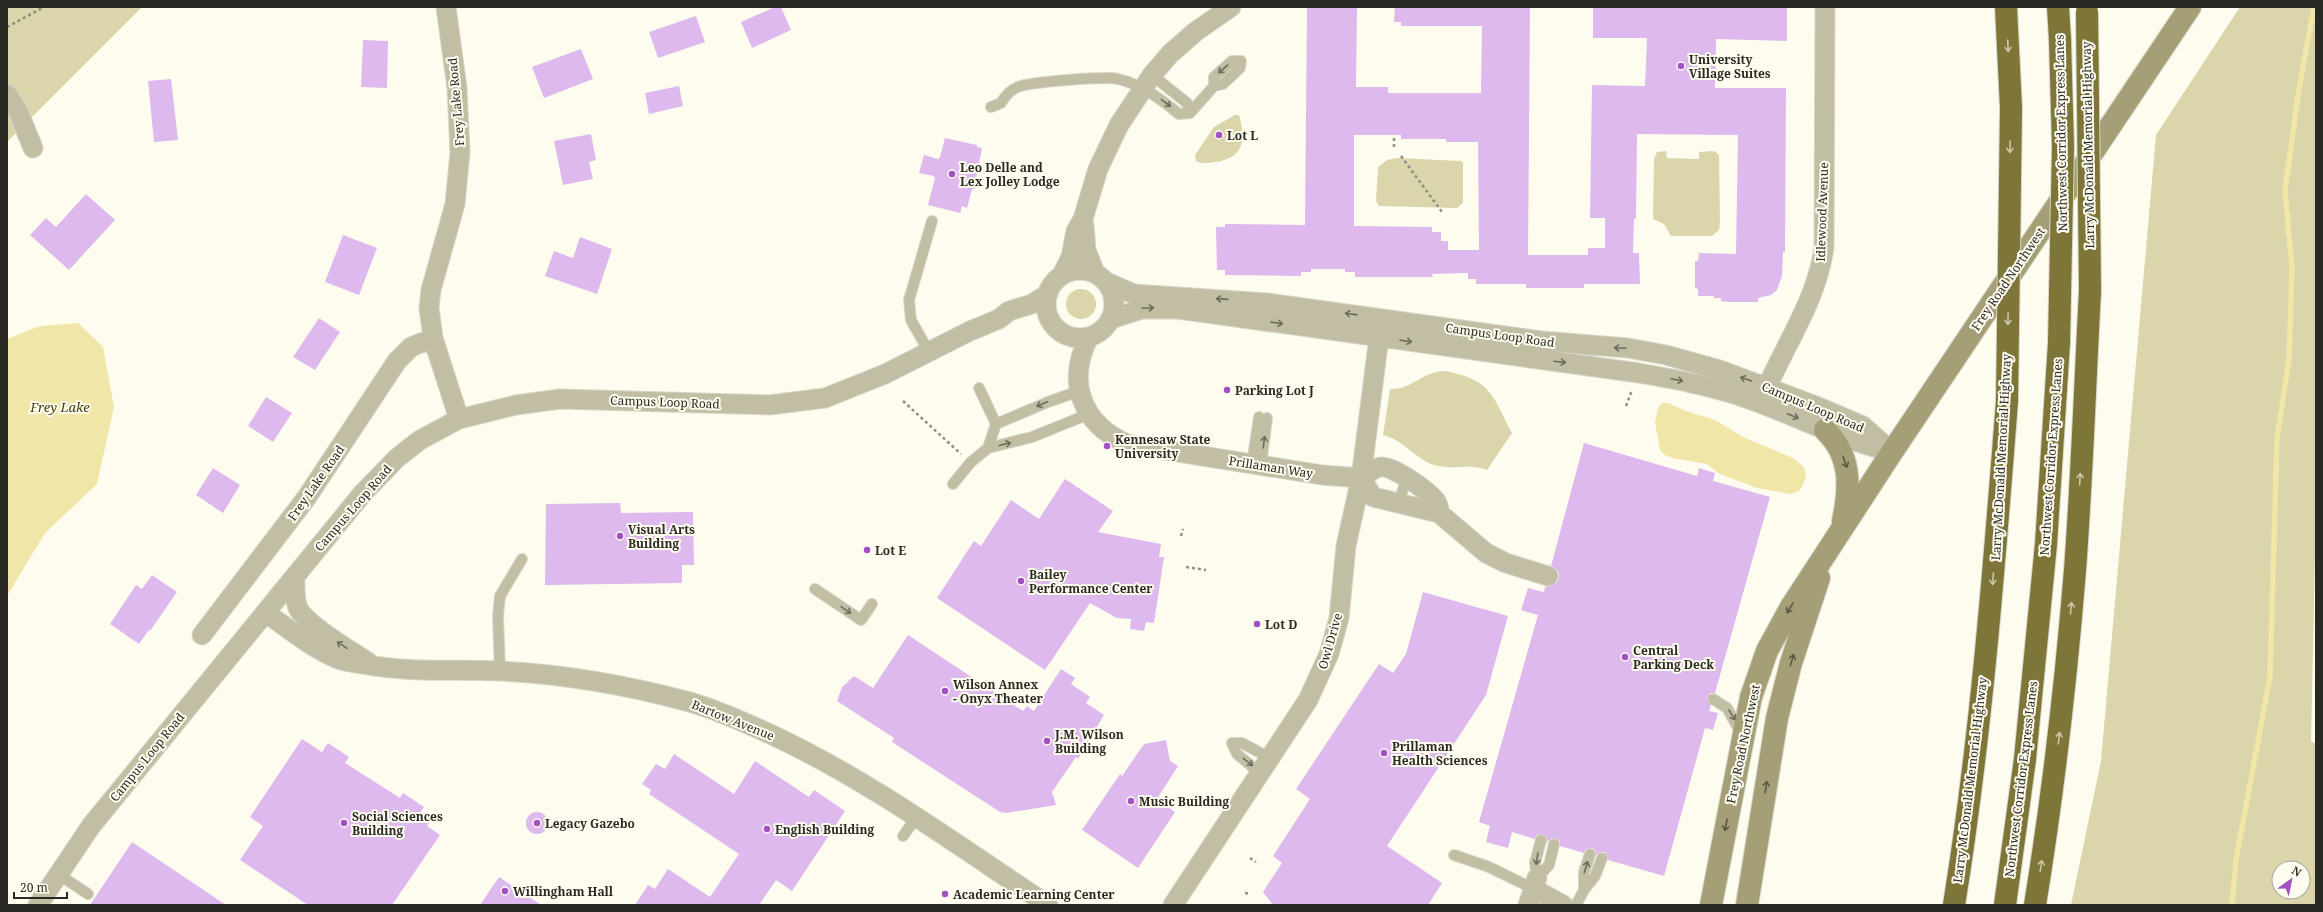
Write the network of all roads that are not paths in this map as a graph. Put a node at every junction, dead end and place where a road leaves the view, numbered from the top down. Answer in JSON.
{"nodes":[{"id":1,"x":446,"y":7,"type":"edge"},
{"id":2,"x":1231,"y":7,"type":"edge"},
{"id":3,"x":1826,"y":7,"type":"edge"},
{"id":4,"x":2006,"y":7,"type":"edge"},
{"id":5,"x":2058,"y":7,"type":"edge"},
{"id":6,"x":2190,"y":7,"type":"edge"},
{"id":7,"x":2087,"y":9,"type":"edge"},
{"id":8,"x":1241,"y":61,"type":"dead end"},
{"id":9,"x":1147,"y":82,"type":"junction"},
{"id":10,"x":7,"y":94,"type":"edge"},
{"id":11,"x":991,"y":107,"type":"dead end"},
{"id":12,"x":1190,"y":113,"type":"junction"},
{"id":13,"x":33,"y":148,"type":"dead end"},
{"id":14,"x":1083,"y":220,"type":"junction"},
{"id":15,"x":932,"y":221,"type":"dead end"},
{"id":16,"x":1062,"y":275,"type":"junction"},
{"id":17,"x":1100,"y":278,"type":"junction"},
{"id":18,"x":1048,"y":294,"type":"junction"},
{"id":19,"x":999,"y":319,"type":"junction"},
{"id":20,"x":1111,"y":319,"type":"junction"},
{"id":21,"x":1390,"y":320,"type":"junction"},
{"id":22,"x":1059,"y":329,"type":"junction"},
{"id":23,"x":1090,"y":337,"type":"junction"},
{"id":24,"x":1379,"y":337,"type":"junction"},
{"id":25,"x":433,"y":338,"type":"junction"},
{"id":26,"x":929,"y":352,"type":"junction"},
{"id":27,"x":1078,"y":384,"type":"junction"},
{"id":28,"x":979,"y":388,"type":"dead end"},
{"id":29,"x":1764,"y":395,"type":"junction"},
{"id":30,"x":1089,"y":414,"type":"junction"},
{"id":31,"x":1263,"y":418,"type":"dead end"},
{"id":32,"x":459,"y":419,"type":"junction"},
{"id":33,"x":996,"y":424,"type":"junction"},
{"id":34,"x":1825,"y":430,"type":"junction"},
{"id":35,"x":988,"y":448,"type":"junction"},
{"id":36,"x":1892,"y":452,"type":"junction"},
{"id":37,"x":1256,"y":464,"type":"junction"},
{"id":38,"x":1406,"y":477,"type":"junction"},
{"id":39,"x":1361,"y":478,"type":"junction"},
{"id":40,"x":953,"y":484,"type":"dead end"},
{"id":41,"x":1399,"y":502,"type":"junction"},
{"id":42,"x":1439,"y":513,"type":"junction"},
{"id":43,"x":1841,"y":531,"type":"junction"},
{"id":44,"x":1828,"y":552,"type":"junction"},
{"id":45,"x":522,"y":559,"type":"dead end"},
{"id":46,"x":1548,"y":576,"type":"dead end"},
{"id":47,"x":295,"y":577,"type":"junction"},
{"id":48,"x":815,"y":589,"type":"dead end"},
{"id":49,"x":872,"y":604,"type":"dead end"},
{"id":50,"x":266,"y":613,"type":"junction"},
{"id":51,"x":202,"y":635,"type":"dead end"},
{"id":52,"x":374,"y":667,"type":"junction"},
{"id":53,"x":500,"y":671,"type":"junction"},
{"id":54,"x":1713,"y":699,"type":"dead end"},
{"id":55,"x":1743,"y":737,"type":"junction"},
{"id":56,"x":1265,"y":765,"type":"junction"},
{"id":57,"x":916,"y":818,"type":"junction"},
{"id":58,"x":903,"y":836,"type":"dead end"},
{"id":59,"x":1540,"y":840,"type":"dead end"},
{"id":60,"x":1554,"y":844,"type":"dead end"},
{"id":61,"x":1590,"y":854,"type":"dead end"},
{"id":62,"x":1454,"y":855,"type":"dead end"},
{"id":63,"x":1602,"y":858,"type":"dead end"},
{"id":64,"x":58,"y":874,"type":"junction"},
{"id":65,"x":1533,"y":890,"type":"edge"},
{"id":66,"x":1584,"y":890,"type":"junction"},
{"id":67,"x":88,"y":894,"type":"dead end"},
{"id":68,"x":38,"y":905,"type":"edge"},
{"id":69,"x":1048,"y":905,"type":"edge"},
{"id":70,"x":1173,"y":905,"type":"edge"},
{"id":71,"x":1562,"y":905,"type":"edge"},
{"id":72,"x":1576,"y":905,"type":"edge"},
{"id":73,"x":1711,"y":905,"type":"edge"},
{"id":74,"x":1748,"y":905,"type":"edge"},
{"id":75,"x":1954,"y":905,"type":"edge"},
{"id":76,"x":2005,"y":905,"type":"edge"},
{"id":77,"x":2035,"y":905,"type":"edge"}],
"edges":[{"from":1,"to":25,"type":"street","name":"Frey Lake Road"},
{"from":2,"to":9,"type":"street"},
{"from":3,"to":29,"type":"street","name":"Idlewood Avenue"},
{"from":4,"to":75,"type":"highway","name":"Larry McDonald Memorial Highway","one_way":true,"bridge":true},
{"from":5,"to":76,"type":"highway","name":"Northwest Corridor Express Lanes","bridge":true},
{"from":6,"to":36,"type":"main road","name":"Frey Road Northwest"},
{"from":77,"to":7,"type":"highway","name":"Larry McDonald Memorial Highway","one_way":true,"bridge":true},
{"from":8,"to":12,"type":"lane","one_way":true},
{"from":9,"to":11,"type":"lane"},
{"from":9,"to":12,"type":"lane"},
{"from":9,"to":12,"type":"lane","one_way":true},
{"from":9,"to":14,"type":"street"},
{"from":10,"to":13,"type":"street"},
{"from":14,"to":16,"type":"street"},
{"from":14,"to":17,"type":"street"},
{"from":15,"to":26,"type":"lane"},
{"from":16,"to":17,"type":"street"},
{"from":16,"to":18,"type":"street"},
{"from":17,"to":20,"type":"street"},
{"from":21,"to":17,"type":"street","name":"Campus Loop Road","one_way":true},
{"from":18,"to":19,"type":"street","name":"Campus Loop Road"},
{"from":18,"to":22,"type":"street"},
{"from":19,"to":22,"type":"street","name":"Campus Loop Road"},
{"from":19,"to":26,"type":"street","name":"Campus Loop Road"},
{"from":20,"to":23,"type":"street"},
{"from":20,"to":24,"type":"street","name":"Campus Loop Road","one_way":true},
{"from":21,"to":24,"type":"street"},
{"from":29,"to":21,"type":"street","name":"Campus Loop Road","one_way":true},
{"from":22,"to":23,"type":"street"},
{"from":22,"to":27,"type":"street","name":"Prillaman Way"},
{"from":23,"to":27,"type":"street"},
{"from":24,"to":29,"type":"street","name":"Campus Loop Road","one_way":true},
{"from":24,"to":39,"type":"street","name":"Owl Drive"},
{"from":25,"to":32,"type":"street","name":"Frey Lake Road"},
{"from":25,"to":51,"type":"street","name":"Frey Lake Road"},
{"from":26,"to":32,"type":"street","name":"Campus Loop Road"},
{"from":27,"to":30,"type":"street","name":"Prillaman Way"},
{"from":27,"to":33,"type":"lane","one_way":true},
{"from":28,"to":33,"type":"lane"},
{"from":29,"to":34,"type":"street","name":"Campus Loop Road","one_way":true},
{"from":29,"to":36,"type":"street","name":"Campus Loop Road"},
{"from":35,"to":30,"type":"lane","one_way":true},
{"from":30,"to":37,"type":"street","name":"Prillaman Way"},
{"from":31,"to":37,"type":"lane"},
{"from":32,"to":47,"type":"street","name":"Campus Loop Road"},
{"from":33,"to":35,"type":"lane"},
{"from":34,"to":36,"type":"street","name":"Campus Loop Road"},
{"from":34,"to":43,"type":"main road","one_way":true},
{"from":35,"to":40,"type":"lane"},
{"from":36,"to":43,"type":"main road","name":"Frey Road Northwest"},
{"from":37,"to":39,"type":"street","name":"Prillaman Way"},
{"from":38,"to":39,"type":"street"},
{"from":38,"to":41,"type":"lane"},
{"from":38,"to":42,"type":"street"},
{"from":39,"to":41,"type":"street"},
{"from":39,"to":56,"type":"street","name":"Owl Drive"},
{"from":41,"to":42,"type":"street"},
{"from":42,"to":46,"type":"street"},
{"from":43,"to":44,"type":"main road","name":"Frey Road Northwest"},
{"from":44,"to":55,"type":"main road","name":"Frey Road Northwest","one_way":true},
{"from":74,"to":44,"type":"main road","name":"Frey Road Northwest","one_way":true},
{"from":45,"to":53,"type":"lane"},
{"from":47,"to":50,"type":"street","name":"Campus Loop Road"},
{"from":52,"to":47,"type":"street","name":"Bartow Avenue","one_way":true},
{"from":48,"to":49,"type":"lane","one_way":true},
{"from":50,"to":52,"type":"street","name":"Bartow Avenue"},
{"from":50,"to":64,"type":"street","name":"Campus Loop Road"},
{"from":52,"to":53,"type":"street","name":"Bartow Avenue"},
{"from":53,"to":57,"type":"street","name":"Bartow Avenue"},
{"from":54,"to":55,"type":"lane","one_way":true},
{"from":55,"to":73,"type":"main road","name":"Frey Road Northwest","one_way":true},
{"from":56,"to":56,"type":"lane","one_way":true},
{"from":56,"to":70,"type":"street","name":"Owl Drive"},
{"from":57,"to":58,"type":"lane"},
{"from":57,"to":69,"type":"street","name":"Bartow Avenue"},
{"from":59,"to":65,"type":"lane","one_way":true},
{"from":60,"to":65,"type":"lane"},
{"from":66,"to":61,"type":"lane","one_way":true},
{"from":62,"to":65,"type":"lane"},
{"from":63,"to":66,"type":"lane"},
{"from":64,"to":67,"type":"lane"},
{"from":64,"to":68,"type":"street","name":"Campus Loop Road"},
{"from":65,"to":71,"type":"street"},
{"from":66,"to":72,"type":"lane"}]}
